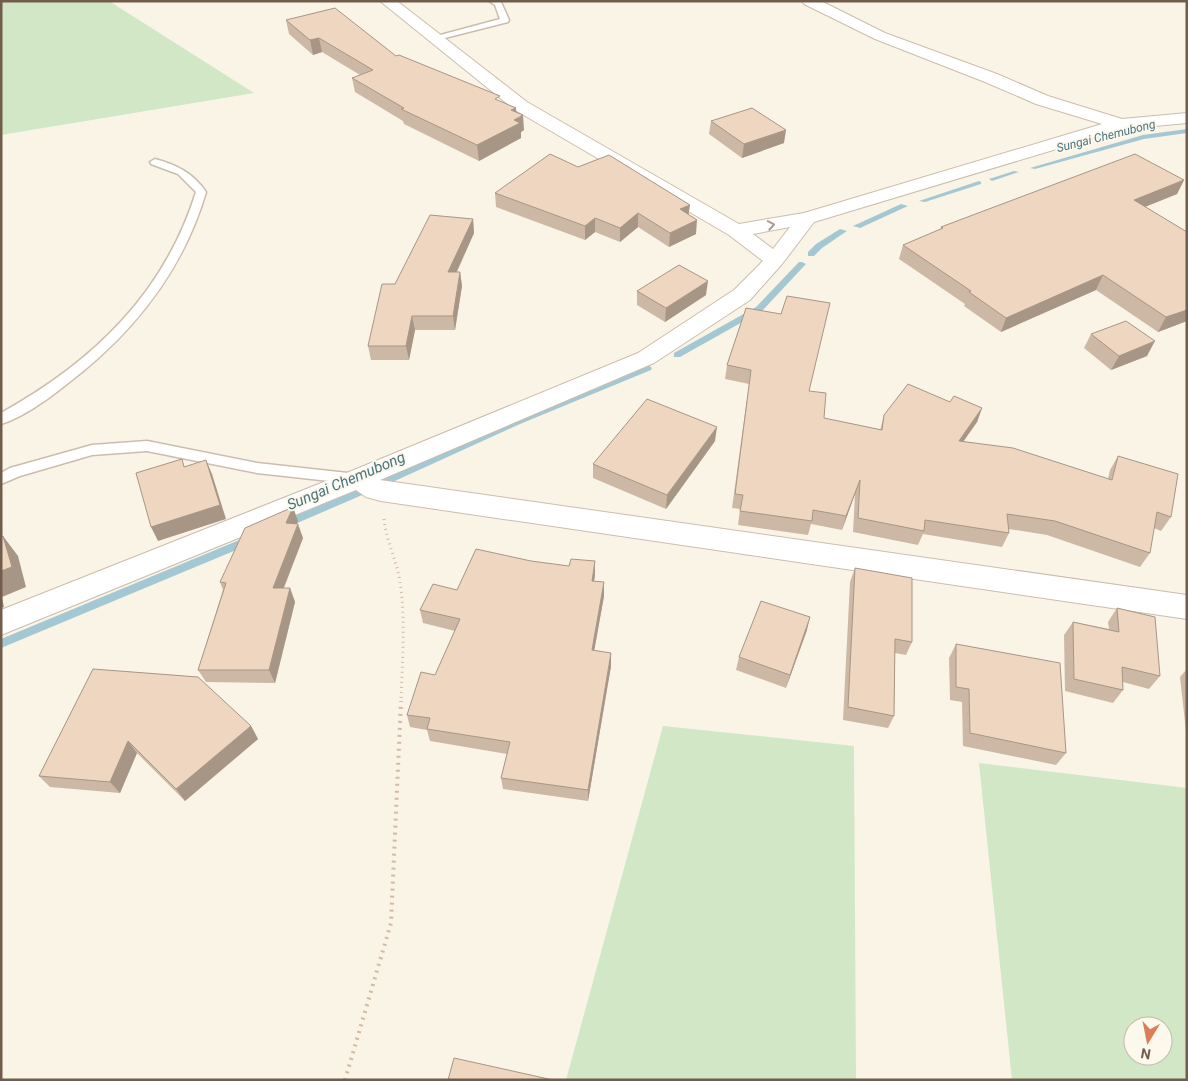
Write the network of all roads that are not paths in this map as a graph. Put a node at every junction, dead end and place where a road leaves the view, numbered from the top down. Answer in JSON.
{"nodes":[{"id":1,"x":387,"y":1,"type":"edge"},
{"id":2,"x":493,"y":1,"type":"edge"},
{"id":3,"x":809,"y":1,"type":"edge"},
{"id":4,"x":433,"y":38,"type":"junction"},
{"id":5,"x":1187,"y":118,"type":"edge"},
{"id":6,"x":1121,"y":124,"type":"junction"},
{"id":7,"x":155,"y":162,"type":"dead end"},
{"id":8,"x":807,"y":218,"type":"junction"},
{"id":9,"x":736,"y":231,"type":"junction"},
{"id":10,"x":775,"y":260,"type":"junction"},
{"id":11,"x":1,"y":418,"type":"edge"},
{"id":12,"x":1,"y":479,"type":"edge"},
{"id":13,"x":370,"y":486,"type":"junction"},
{"id":14,"x":1187,"y":607,"type":"edge"},
{"id":15,"x":1,"y":623,"type":"edge"}],
"edges":[{"from":1,"to":4,"type":"street"},
{"from":2,"to":4,"type":"lane"},
{"from":3,"to":6,"type":"street"},
{"from":4,"to":9,"type":"street"},
{"from":5,"to":6,"type":"street"},
{"from":6,"to":8,"type":"street"},
{"from":7,"to":11,"type":"lane"},
{"from":9,"to":8,"type":"street","one_way":true},
{"from":8,"to":10,"type":"street"},
{"from":9,"to":10,"type":"street"},
{"from":10,"to":13,"type":"street"},
{"from":12,"to":13,"type":"lane"},
{"from":13,"to":14,"type":"street"},
{"from":13,"to":15,"type":"street"}]}
